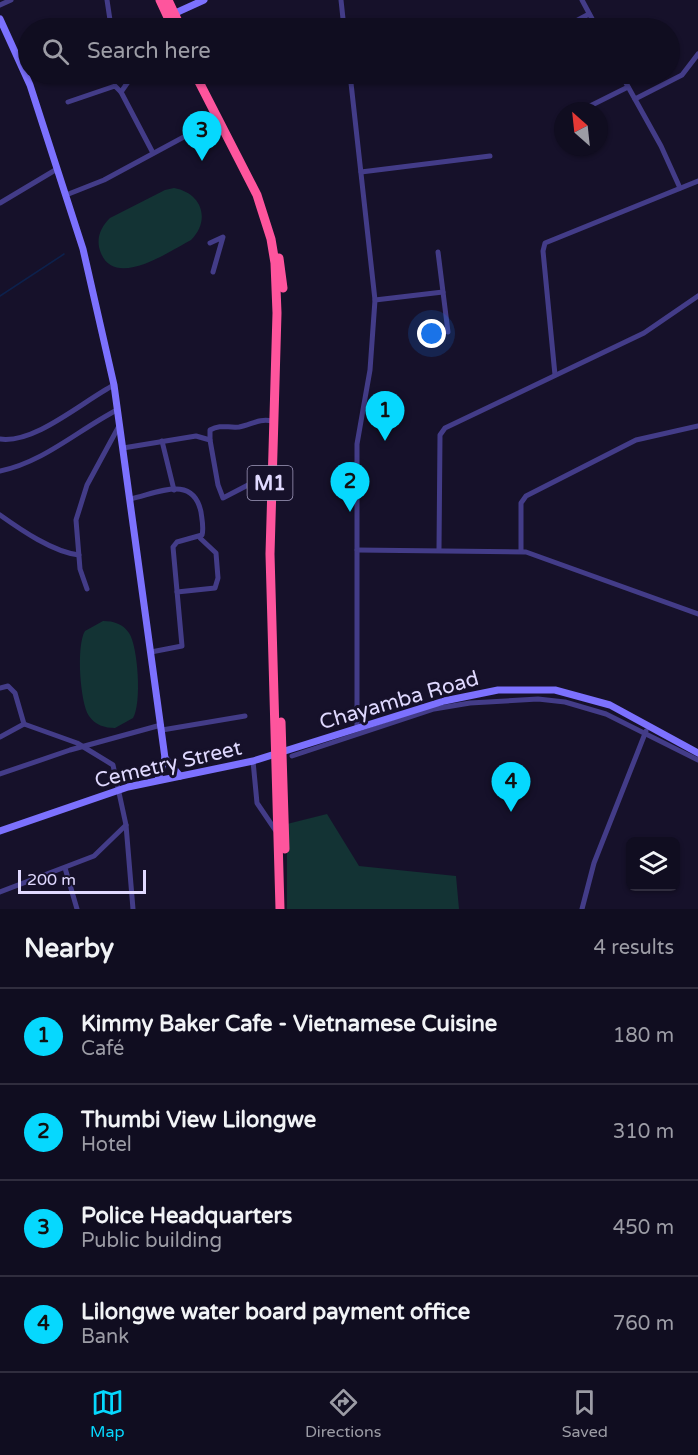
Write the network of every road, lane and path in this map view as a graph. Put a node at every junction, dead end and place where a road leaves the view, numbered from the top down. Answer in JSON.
{"nodes":[{"id":1,"x":11,"y":0,"type":"edge"},
{"id":2,"x":107,"y":0,"type":"edge"},
{"id":3,"x":160,"y":0,"type":"edge"},
{"id":4,"x":168,"y":0,"type":"edge"},
{"id":5,"x":204,"y":0,"type":"edge"},
{"id":6,"x":340,"y":0,"type":"edge"},
{"id":7,"x":582,"y":0,"type":"edge"},
{"id":8,"x":0,"y":5,"type":"edge"},
{"id":9,"x":589,"y":14,"type":"junction"},
{"id":10,"x":171,"y":15,"type":"junction"},
{"id":11,"x":110,"y":18,"type":"edge"},
{"id":12,"x":171,"y":18,"type":"edge"},
{"id":13,"x":173,"y":18,"type":"edge"},
{"id":14,"x":343,"y":18,"type":"edge"},
{"id":15,"x":582,"y":18,"type":"edge"},
{"id":16,"x":591,"y":18,"type":"edge"},
{"id":17,"x":0,"y":19,"type":"edge"},
{"id":18,"x":698,"y":54,"type":"edge"},
{"id":19,"x":18,"y":56,"type":"edge"},
{"id":20,"x":680,"y":76,"type":"edge"},
{"id":21,"x":30,"y":84,"type":"edge"},
{"id":22,"x":127,"y":84,"type":"edge"},
{"id":23,"x":200,"y":84,"type":"edge"},
{"id":24,"x":207,"y":84,"type":"edge"},
{"id":25,"x":352,"y":84,"type":"edge"},
{"id":26,"x":626,"y":84,"type":"edge"},
{"id":27,"x":664,"y":84,"type":"edge"},
{"id":28,"x":628,"y":87,"type":"junction"},
{"id":29,"x":121,"y":92,"type":"junction"},
{"id":30,"x":635,"y":99,"type":"junction"},
{"id":31,"x":68,"y":102,"type":"dead end"},
{"id":32,"x":598,"y":102,"type":"edge"},
{"id":33,"x":219,"y":118,"type":"junction"},
{"id":34,"x":153,"y":153,"type":"junction"},
{"id":35,"x":490,"y":156,"type":"dead end"},
{"id":36,"x":57,"y":169,"type":"junction"},
{"id":37,"x":361,"y":172,"type":"junction"},
{"id":38,"x":698,"y":181,"type":"edge"},
{"id":39,"x":680,"y":188,"type":"junction"},
{"id":40,"x":66,"y":195,"type":"junction"},
{"id":41,"x":0,"y":203,"type":"edge"},
{"id":42,"x":210,"y":243,"type":"dead end"},
{"id":43,"x":438,"y":252,"type":"dead end"},
{"id":44,"x":213,"y":272,"type":"dead end"},
{"id":45,"x":442,"y":292,"type":"junction"},
{"id":46,"x":698,"y":296,"type":"edge"},
{"id":47,"x":375,"y":300,"type":"junction"},
{"id":48,"x":448,"y":332,"type":"dead end"},
{"id":49,"x":555,"y":375,"type":"junction"},
{"id":50,"x":114,"y":385,"type":"junction"},
{"id":51,"x":117,"y":410,"type":"junction"},
{"id":52,"x":272,"y":421,"type":"junction"},
{"id":53,"x":120,"y":425,"type":"junction"},
{"id":54,"x":698,"y":426,"type":"edge"},
{"id":55,"x":0,"y":439,"type":"edge"},
{"id":56,"x":210,"y":440,"type":"junction"},
{"id":57,"x":162,"y":441,"type":"junction"},
{"id":58,"x":123,"y":448,"type":"junction"},
{"id":59,"x":0,"y":471,"type":"edge"},
{"id":60,"x":270,"y":485,"type":"junction"},
{"id":61,"x":174,"y":489,"type":"junction"},
{"id":62,"x":130,"y":499,"type":"junction"},
{"id":63,"x":0,"y":515,"type":"edge"},
{"id":64,"x":200,"y":538,"type":"junction"},
{"id":65,"x":357,"y":550,"type":"junction"},
{"id":66,"x":440,"y":550,"type":"junction"},
{"id":67,"x":521,"y":551,"type":"junction"},
{"id":68,"x":78,"y":555,"type":"junction"},
{"id":69,"x":87,"y":589,"type":"dead end"},
{"id":70,"x":177,"y":592,"type":"junction"},
{"id":71,"x":698,"y":614,"type":"edge"},
{"id":72,"x":151,"y":652,"type":"junction"},
{"id":73,"x":0,"y":688,"type":"edge"},
{"id":74,"x":245,"y":716,"type":"dead end"},
{"id":75,"x":24,"y":724,"type":"junction"},
{"id":76,"x":649,"y":724,"type":"junction"},
{"id":77,"x":161,"y":728,"type":"junction"},
{"id":78,"x":357,"y":728,"type":"junction"},
{"id":79,"x":645,"y":732,"type":"junction"},
{"id":80,"x":0,"y":737,"type":"edge"},
{"id":81,"x":84,"y":747,"type":"junction"},
{"id":82,"x":278,"y":752,"type":"junction"},
{"id":83,"x":698,"y":753,"type":"edge"},
{"id":84,"x":292,"y":756,"type":"dead end"},
{"id":85,"x":165,"y":758,"type":"junction"},
{"id":86,"x":698,"y":760,"type":"edge"},
{"id":87,"x":253,"y":761,"type":"junction"},
{"id":88,"x":1,"y":772,"type":"edge"},
{"id":89,"x":180,"y":777,"type":"junction"},
{"id":90,"x":158,"y":780,"type":"junction"},
{"id":91,"x":118,"y":790,"type":"junction"},
{"id":92,"x":126,"y":825,"type":"junction"},
{"id":93,"x":0,"y":831,"type":"edge"},
{"id":94,"x":279,"y":835,"type":"junction"},
{"id":95,"x":65,"y":868,"type":"junction"},
{"id":96,"x":0,"y":892,"type":"edge"},
{"id":97,"x":77,"y":909,"type":"edge"},
{"id":98,"x":133,"y":909,"type":"edge"},
{"id":99,"x":280,"y":909,"type":"edge"},
{"id":100,"x":285,"y":909,"type":"edge"},
{"id":101,"x":582,"y":909,"type":"edge"}],
"edges":[{"from":1,"to":8,"type":"street"},
{"from":2,"to":11,"type":"street"},
{"from":3,"to":10,"type":"highway"},
{"from":4,"to":10,"type":"highway"},
{"from":5,"to":10,"type":"street"},
{"from":6,"to":14,"type":"street"},
{"from":7,"to":9,"type":"street"},
{"from":9,"to":15,"type":"street"},
{"from":9,"to":16,"type":"street"},
{"from":10,"to":12,"type":"highway"},
{"from":10,"to":13,"type":"highway"},
{"from":17,"to":19,"type":"street"},
{"from":18,"to":20,"type":"street"},
{"from":21,"to":36,"type":"street"},
{"from":22,"to":29,"type":"street"},
{"from":23,"to":33,"type":"highway","number":"M1"},
{"from":24,"to":82,"type":"highway","number":"M1"},
{"from":25,"to":37,"type":"street"},
{"from":26,"to":28,"type":"street"},
{"from":27,"to":30,"type":"street"},
{"from":28,"to":30,"type":"street"},
{"from":28,"to":32,"type":"street"},
{"from":29,"to":31,"type":"street"},
{"from":29,"to":34,"type":"street"},
{"from":30,"to":39,"type":"street"},
{"from":33,"to":34,"type":"street"},
{"from":33,"to":52,"type":"highway","number":"M1"},
{"from":34,"to":40,"type":"street"},
{"from":35,"to":37,"type":"street"},
{"from":36,"to":40,"type":"street"},
{"from":36,"to":41,"type":"street"},
{"from":37,"to":47,"type":"street"},
{"from":38,"to":39,"type":"street"},
{"from":39,"to":49,"type":"street"},
{"from":40,"to":50,"type":"street"},
{"from":42,"to":44,"type":"street"},
{"from":43,"to":45,"type":"street"},
{"from":45,"to":47,"type":"street"},
{"from":45,"to":48,"type":"street"},
{"from":46,"to":49,"type":"street"},
{"from":47,"to":65,"type":"street"},
{"from":49,"to":66,"type":"street"},
{"from":50,"to":51,"type":"street"},
{"from":50,"to":55,"type":"street"},
{"from":51,"to":53,"type":"street"},
{"from":51,"to":59,"type":"street"},
{"from":52,"to":56,"type":"street"},
{"from":52,"to":60,"type":"highway","number":"M1"},
{"from":53,"to":58,"type":"street"},
{"from":53,"to":68,"type":"street"},
{"from":54,"to":67,"type":"street"},
{"from":56,"to":57,"type":"street"},
{"from":56,"to":60,"type":"street"},
{"from":57,"to":58,"type":"street"},
{"from":57,"to":61,"type":"street"},
{"from":58,"to":62,"type":"street"},
{"from":60,"to":82,"type":"highway","number":"M1"},
{"from":61,"to":62,"type":"street"},
{"from":61,"to":64,"type":"street"},
{"from":62,"to":72,"type":"street"},
{"from":63,"to":68,"type":"street"},
{"from":64,"to":70,"type":"street"},
{"from":64,"to":70,"type":"street"},
{"from":65,"to":66,"type":"street"},
{"from":65,"to":78,"type":"street"},
{"from":66,"to":67,"type":"street"},
{"from":67,"to":71,"type":"street"},
{"from":68,"to":69,"type":"street"},
{"from":70,"to":72,"type":"street"},
{"from":72,"to":77,"type":"street"},
{"from":73,"to":75,"type":"street"},
{"from":74,"to":77,"type":"street"},
{"from":75,"to":80,"type":"street"},
{"from":75,"to":81,"type":"street"},
{"from":76,"to":78,"type":"street","name":"Chayamba Road"},
{"from":76,"to":79,"type":"street"},
{"from":76,"to":83,"type":"street","name":"Chayamba Road"},
{"from":77,"to":81,"type":"street"},
{"from":77,"to":85,"type":"street"},
{"from":78,"to":82,"type":"street","name":"Chayamba Road"},
{"from":79,"to":84,"type":"street"},
{"from":79,"to":86,"type":"street"},
{"from":79,"to":101,"type":"street"},
{"from":81,"to":88,"type":"street"},
{"from":81,"to":91,"type":"street"},
{"from":82,"to":87,"type":"street","name":"Cemetry Street"},
{"from":82,"to":94,"type":"highway","number":"M1"},
{"from":82,"to":100,"type":"highway","number":"M1"},
{"from":85,"to":89,"type":"street"},
{"from":85,"to":90,"type":"street"},
{"from":87,"to":89,"type":"street","name":"Cemetry Street"},
{"from":87,"to":94,"type":"street"},
{"from":89,"to":90,"type":"street","name":"Cemetry Street"},
{"from":90,"to":91,"type":"street","name":"Cemetry Street"},
{"from":91,"to":92,"type":"street"},
{"from":91,"to":93,"type":"street","name":"Cemetry Street"},
{"from":92,"to":95,"type":"street"},
{"from":92,"to":98,"type":"street"},
{"from":94,"to":99,"type":"highway","number":"M1"},
{"from":95,"to":96,"type":"street"},
{"from":95,"to":97,"type":"street"}]}
